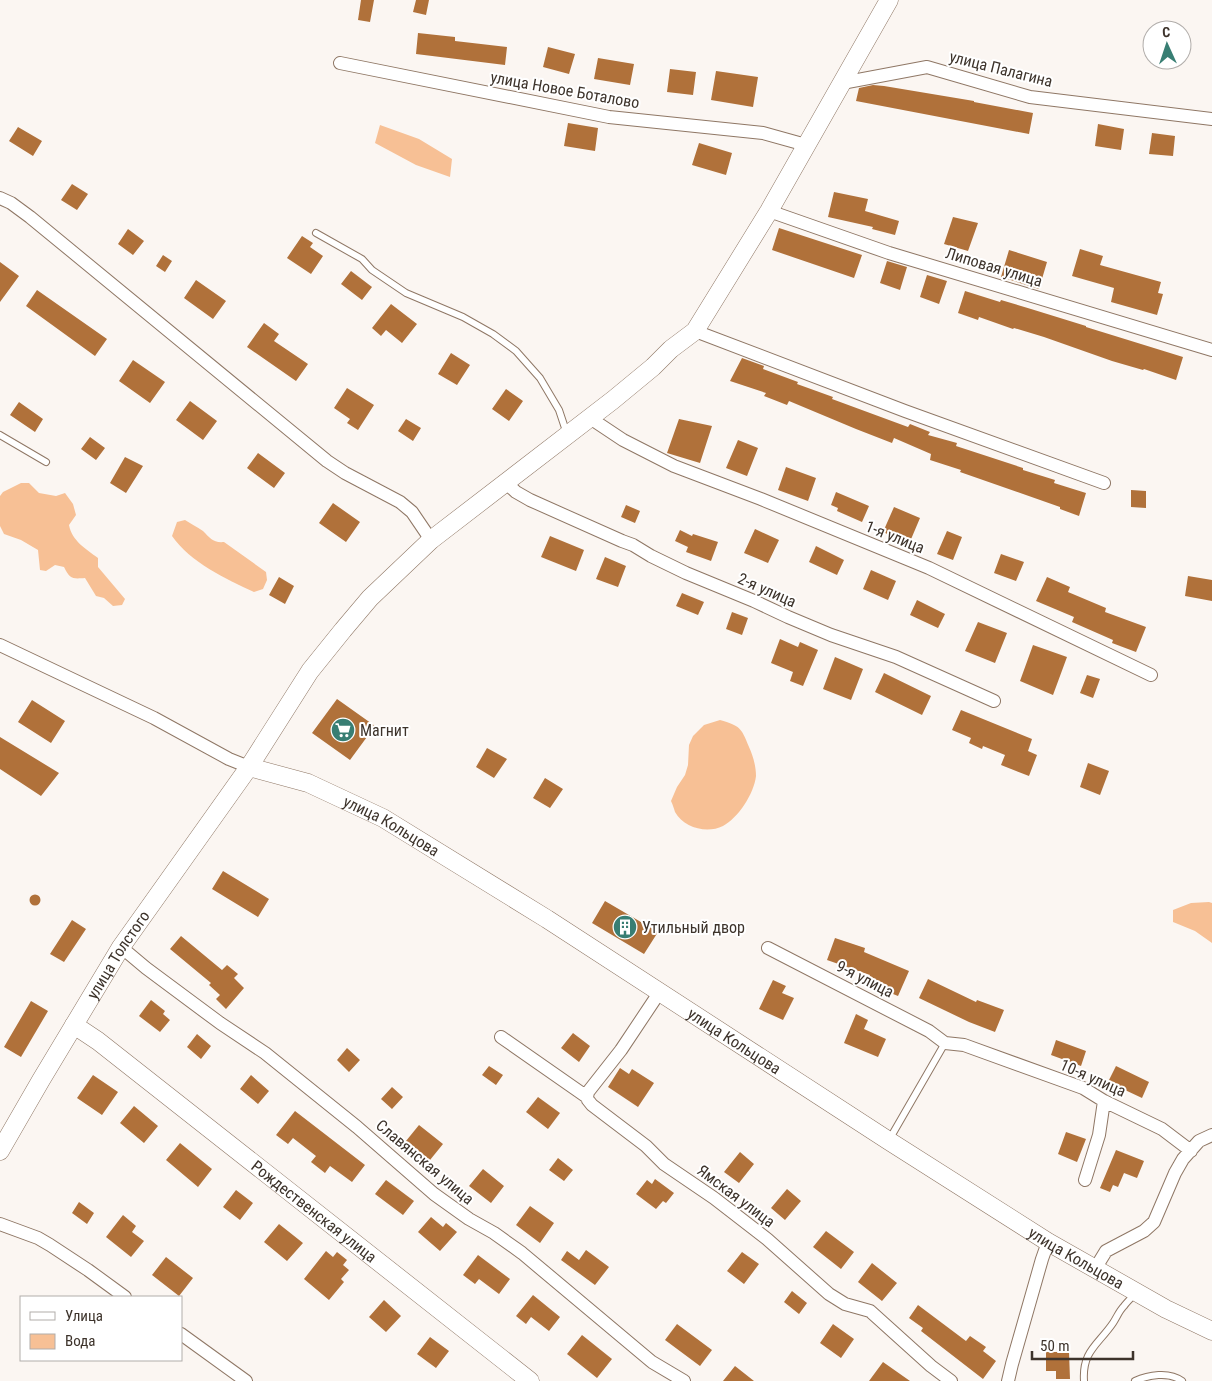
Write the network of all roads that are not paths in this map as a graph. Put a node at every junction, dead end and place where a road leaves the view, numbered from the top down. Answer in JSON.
{"nodes":[{"id":1,"x":889,"y":0,"type":"edge"},
{"id":2,"x":340,"y":63,"type":"dead end"},
{"id":3,"x":842,"y":82,"type":"junction"},
{"id":4,"x":1212,"y":119,"type":"edge"},
{"id":5,"x":806,"y":145,"type":"junction"},
{"id":6,"x":0,"y":198,"type":"edge"},
{"id":7,"x":769,"y":211,"type":"junction"},
{"id":8,"x":316,"y":233,"type":"dead end"},
{"id":9,"x":695,"y":331,"type":"junction"},
{"id":10,"x":1212,"y":349,"type":"edge"},
{"id":11,"x":590,"y":418,"type":"junction"},
{"id":12,"x":0,"y":435,"type":"edge"},
{"id":13,"x":567,"y":435,"type":"junction"},
{"id":14,"x":46,"y":462,"type":"dead end"},
{"id":15,"x":505,"y":482,"type":"junction"},
{"id":16,"x":1104,"y":483,"type":"dead end"},
{"id":17,"x":431,"y":540,"type":"junction"},
{"id":18,"x":0,"y":645,"type":"edge"},
{"id":19,"x":1151,"y":675,"type":"dead end"},
{"id":20,"x":994,"y":701,"type":"dead end"},
{"id":21,"x":249,"y":767,"type":"junction"},
{"id":22,"x":121,"y":947,"type":"junction"},
{"id":23,"x":768,"y":948,"type":"dead end"},
{"id":24,"x":659,"y":992,"type":"junction"},
{"id":25,"x":74,"y":1025,"type":"junction"},
{"id":26,"x":501,"y":1036,"type":"dead end"},
{"id":27,"x":945,"y":1043,"type":"junction"},
{"id":28,"x":587,"y":1097,"type":"junction"},
{"id":29,"x":1104,"y":1101,"type":"junction"},
{"id":30,"x":1212,"y":1135,"type":"edge"},
{"id":31,"x":888,"y":1141,"type":"junction"},
{"id":32,"x":0,"y":1151,"type":"edge"},
{"id":33,"x":1191,"y":1151,"type":"junction"},
{"id":34,"x":1085,"y":1180,"type":"dead end"},
{"id":35,"x":0,"y":1224,"type":"edge"},
{"id":36,"x":1048,"y":1242,"type":"junction"},
{"id":37,"x":1095,"y":1269,"type":"junction"},
{"id":38,"x":1137,"y":1292,"type":"junction"},
{"id":39,"x":124,"y":1296,"type":"edge"},
{"id":40,"x":1212,"y":1331,"type":"edge"},
{"id":41,"x":182,"y":1335,"type":"edge"},
{"id":42,"x":246,"y":1381,"type":"edge"},
{"id":43,"x":530,"y":1381,"type":"edge"},
{"id":44,"x":684,"y":1381,"type":"edge"},
{"id":45,"x":951,"y":1381,"type":"edge"},
{"id":46,"x":1008,"y":1381,"type":"edge"},
{"id":47,"x":1084,"y":1381,"type":"edge"},
{"id":48,"x":1135,"y":1381,"type":"edge"},
{"id":49,"x":1182,"y":1381,"type":"edge"}],
"edges":[{"from":1,"to":3,"type":"street"},
{"from":2,"to":5,"type":"street","name":"улица Новое Боталово"},
{"from":3,"to":4,"type":"street","name":"улица Палагина"},
{"from":3,"to":5,"type":"street"},
{"from":5,"to":7,"type":"street"},
{"from":6,"to":17,"type":"street"},
{"from":7,"to":9,"type":"street"},
{"from":7,"to":10,"type":"street","name":"Липовая улица"},
{"from":8,"to":13,"type":"lane"},
{"from":9,"to":11,"type":"street","name":"улица Толстого"},
{"from":9,"to":16,"type":"street"},
{"from":11,"to":13,"type":"street","name":"улица Толстого"},
{"from":11,"to":19,"type":"street","name":"1-я улица"},
{"from":12,"to":14,"type":"lane"},
{"from":13,"to":15,"type":"street","name":"улица Толстого"},
{"from":15,"to":17,"type":"street","name":"улица Толстого"},
{"from":15,"to":20,"type":"street","name":"2-я улица"},
{"from":17,"to":21,"type":"street","name":"улица Толстого"},
{"from":18,"to":21,"type":"street"},
{"from":21,"to":22,"type":"street","name":"улица Толстого"},
{"from":21,"to":24,"type":"street","name":"улица Кольцова"},
{"from":22,"to":25,"type":"street","name":"улица Толстого"},
{"from":22,"to":44,"type":"street","name":"Славянская улица"},
{"from":23,"to":27,"type":"street","name":"9-я улица"},
{"from":24,"to":28,"type":"street"},
{"from":24,"to":31,"type":"street","name":"улица Кольцова"},
{"from":25,"to":32,"type":"street","name":"улица Толстого"},
{"from":25,"to":43,"type":"street","name":"Рождественская улица"},
{"from":26,"to":28,"type":"street","name":"Ямская улица"},
{"from":27,"to":29,"type":"street","name":"10-я улица"},
{"from":27,"to":31,"type":"lane"},
{"from":28,"to":45,"type":"street","name":"Ямская улица"},
{"from":29,"to":33,"type":"street","name":"10-я улица"},
{"from":29,"to":34,"type":"street"},
{"from":30,"to":33,"type":"street"},
{"from":31,"to":36,"type":"street","name":"улица Кольцова"},
{"from":33,"to":37,"type":"street"},
{"from":35,"to":39,"type":"street"},
{"from":36,"to":37,"type":"street","name":"улица Кольцова"},
{"from":36,"to":46,"type":"street"},
{"from":37,"to":38,"type":"street","name":"улица Кольцова"},
{"from":38,"to":40,"type":"street","name":"улица Кольцова"},
{"from":38,"to":47,"type":"lane"},
{"from":41,"to":42,"type":"street"},
{"from":48,"to":49,"type":"lane"}]}
